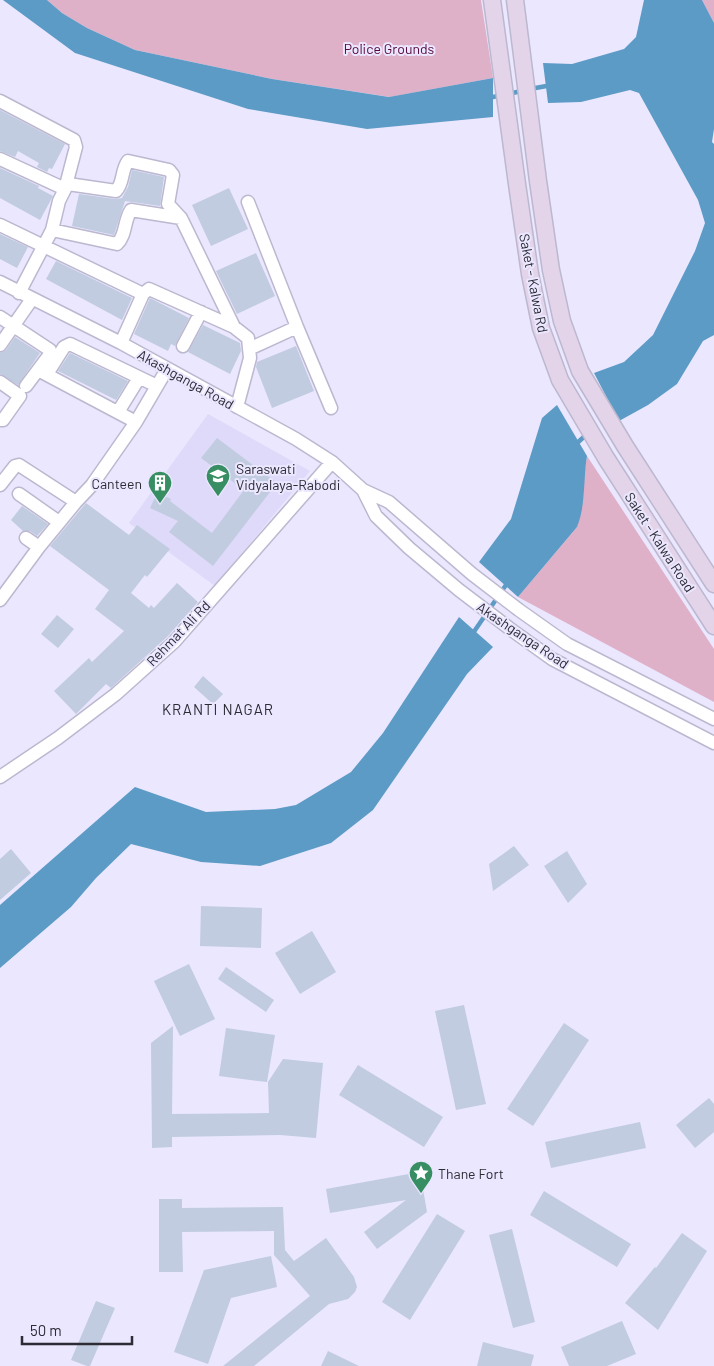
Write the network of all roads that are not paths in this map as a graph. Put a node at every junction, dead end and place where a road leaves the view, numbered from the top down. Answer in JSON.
{"nodes":[{"id":1,"x":492,"y":0,"type":"edge"},
{"id":2,"x":515,"y":0,"type":"edge"},
{"id":3,"x":0,"y":101,"type":"edge"},
{"id":4,"x":0,"y":159,"type":"edge"},
{"id":5,"x":538,"y":181,"type":"junction"},
{"id":6,"x":516,"y":184,"type":"junction"},
{"id":7,"x":66,"y":186,"type":"junction"},
{"id":8,"x":248,"y":202,"type":"dead end"},
{"id":9,"x":181,"y":218,"type":"junction"},
{"id":10,"x":0,"y":225,"type":"edge"},
{"id":11,"x":52,"y":230,"type":"junction"},
{"id":12,"x":44,"y":246,"type":"junction"},
{"id":13,"x":0,"y":282,"type":"edge"},
{"id":14,"x":19,"y":292,"type":"junction"},
{"id":15,"x":143,"y":294,"type":"junction"},
{"id":16,"x":32,"y":299,"type":"junction"},
{"id":17,"x":201,"y":312,"type":"junction"},
{"id":18,"x":0,"y":317,"type":"edge"},
{"id":19,"x":14,"y":326,"type":"junction"},
{"id":20,"x":234,"y":327,"type":"junction"},
{"id":21,"x":297,"y":327,"type":"junction"},
{"id":22,"x":121,"y":343,"type":"junction"},
{"id":23,"x":0,"y":345,"type":"edge"},
{"id":24,"x":183,"y":346,"type":"dead end"},
{"id":25,"x":249,"y":349,"type":"junction"},
{"id":26,"x":168,"y":369,"type":"junction"},
{"id":27,"x":42,"y":372,"type":"junction"},
{"id":28,"x":139,"y":378,"type":"junction"},
{"id":29,"x":0,"y":382,"type":"edge"},
{"id":30,"x":26,"y":386,"type":"dead end"},
{"id":31,"x":157,"y":386,"type":"junction"},
{"id":32,"x":237,"y":407,"type":"junction"},
{"id":33,"x":331,"y":408,"type":"dead end"},
{"id":34,"x":118,"y":412,"type":"junction"},
{"id":35,"x":0,"y":420,"type":"edge"},
{"id":36,"x":136,"y":422,"type":"junction"},
{"id":37,"x":624,"y":446,"type":"joint"},
{"id":38,"x":606,"y":458,"type":"joint"},
{"id":39,"x":332,"y":462,"type":"junction"},
{"id":40,"x":0,"y":485,"type":"edge"},
{"id":41,"x":362,"y":490,"type":"junction"},
{"id":42,"x":19,"y":494,"type":"dead end"},
{"id":43,"x":76,"y":502,"type":"junction"},
{"id":44,"x":59,"y":522,"type":"junction"},
{"id":45,"x":26,"y":538,"type":"dead end"},
{"id":46,"x":39,"y":547,"type":"junction"},
{"id":47,"x":714,"y":584,"type":"edge"},
{"id":48,"x":0,"y":600,"type":"edge"},
{"id":49,"x":714,"y":626,"type":"edge"},
{"id":50,"x":714,"y":718,"type":"edge"},
{"id":51,"x":714,"y":743,"type":"edge"},
{"id":52,"x":0,"y":777,"type":"edge"}],
"edges":[{"from":1,"to":6,"type":"main road","name":"Saket - Kalwa Rd"},
{"from":2,"to":5,"type":"main road","name":"Saket - Kalwa Rd"},
{"from":3,"to":7,"type":"street"},
{"from":4,"to":7,"type":"street"},
{"from":5,"to":6,"type":"main road"},
{"from":5,"to":37,"type":"main road","name":"Saket - Kalwa Rd"},
{"from":6,"to":38,"type":"main road","name":"Saket - Kalwa Rd"},
{"from":7,"to":9,"type":"street"},
{"from":7,"to":11,"type":"street"},
{"from":8,"to":21,"type":"street"},
{"from":9,"to":11,"type":"street"},
{"from":9,"to":20,"type":"street"},
{"from":10,"to":12,"type":"street"},
{"from":11,"to":12,"type":"street"},
{"from":12,"to":14,"type":"street"},
{"from":12,"to":15,"type":"street"},
{"from":13,"to":14,"type":"street","name":"Akashganga Road"},
{"from":14,"to":16,"type":"street","name":"Akashganga Road"},
{"from":15,"to":17,"type":"street"},
{"from":15,"to":22,"type":"street"},
{"from":16,"to":19,"type":"street"},
{"from":16,"to":22,"type":"street","name":"Akashganga Road"},
{"from":17,"to":20,"type":"street"},
{"from":17,"to":24,"type":"street"},
{"from":18,"to":19,"type":"street"},
{"from":19,"to":23,"type":"street"},
{"from":19,"to":27,"type":"street"},
{"from":20,"to":25,"type":"street"},
{"from":21,"to":25,"type":"street"},
{"from":21,"to":33,"type":"street"},
{"from":22,"to":26,"type":"street","name":"Akashganga Road"},
{"from":25,"to":32,"type":"street"},
{"from":26,"to":31,"type":"street"},
{"from":26,"to":32,"type":"street","name":"Akashganga Road"},
{"from":27,"to":28,"type":"street"},
{"from":27,"to":30,"type":"street"},
{"from":27,"to":34,"type":"street"},
{"from":28,"to":31,"type":"street"},
{"from":28,"to":34,"type":"street"},
{"from":29,"to":35,"type":"street"},
{"from":31,"to":36,"type":"street"},
{"from":32,"to":39,"type":"street","name":"Akashganga Road"},
{"from":34,"to":36,"type":"street"},
{"from":36,"to":43,"type":"street"},
{"from":37,"to":47,"type":"main road","name":"Saket - Kalwa Road"},
{"from":38,"to":49,"type":"main road","name":"Saket - Kalwa Road"},
{"from":39,"to":41,"type":"street","name":"Akashganga Road"},
{"from":39,"to":52,"type":"street","name":"Rehmat Ali Rd"},
{"from":40,"to":43,"type":"street"},
{"from":41,"to":50,"type":"street","name":"Akashganga Road"},
{"from":41,"to":51,"type":"street","name":"Akashganga Road"},
{"from":42,"to":44,"type":"street"},
{"from":43,"to":44,"type":"street"},
{"from":44,"to":46,"type":"street"},
{"from":45,"to":46,"type":"street"},
{"from":46,"to":48,"type":"street"}]}
